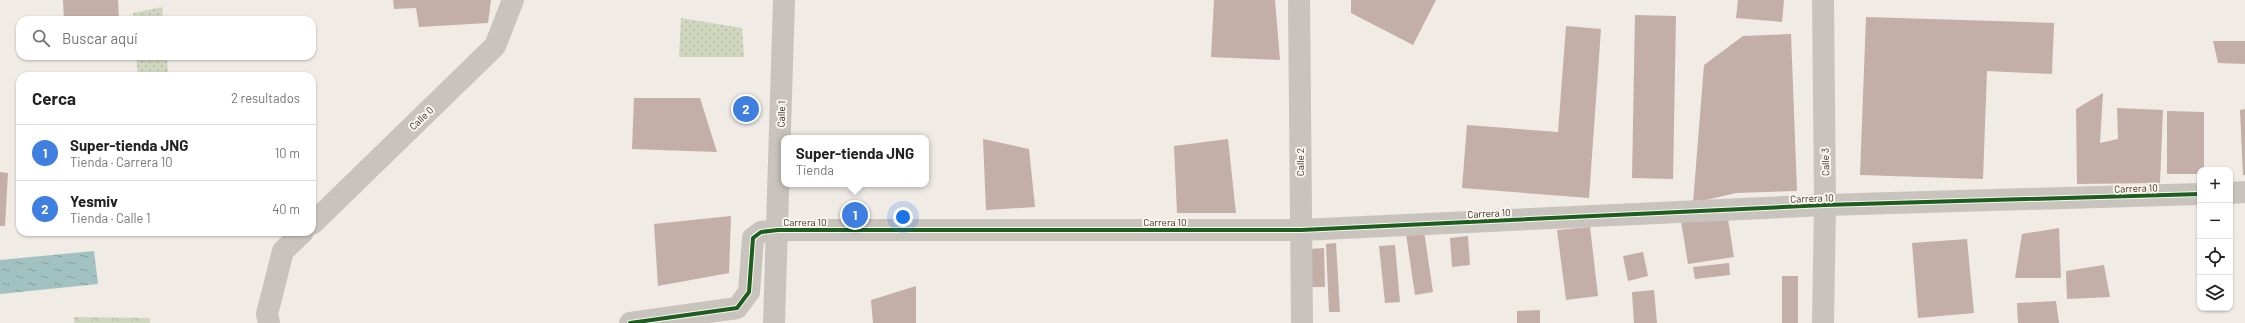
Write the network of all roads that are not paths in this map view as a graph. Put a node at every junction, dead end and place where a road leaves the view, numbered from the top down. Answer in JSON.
{"nodes":[{"id":1,"x":513,"y":0,"type":"edge"},
{"id":2,"x":784,"y":0,"type":"edge"},
{"id":3,"x":1299,"y":0,"type":"edge"},
{"id":4,"x":1823,"y":0,"type":"edge"},
{"id":5,"x":2245,"y":192,"type":"edge"},
{"id":6,"x":2233,"y":193,"type":"edge"},
{"id":7,"x":2197,"y":194,"type":"edge"},
{"id":8,"x":1825,"y":205,"type":"junction"},
{"id":9,"x":316,"y":220,"type":"edge"},
{"id":10,"x":778,"y":230,"type":"junction"},
{"id":11,"x":1301,"y":230,"type":"junction"},
{"id":12,"x":299,"y":236,"type":"edge"},
{"id":13,"x":774,"y":317,"type":"edge"},
{"id":14,"x":269,"y":323,"type":"edge"},
{"id":15,"x":630,"y":323,"type":"edge"},
{"id":16,"x":1302,"y":323,"type":"edge"},
{"id":17,"x":1823,"y":323,"type":"edge"}],
"edges":[{"from":1,"to":9,"type":"street","name":"Calle 0"},
{"from":2,"to":10,"type":"street","name":"Calle 1"},
{"from":3,"to":11,"type":"street","name":"Calle 2"},
{"from":4,"to":8,"type":"street","name":"Calle 3"},
{"from":5,"to":6,"type":"street"},
{"from":7,"to":8,"type":"street","name":"Carrera 10"},
{"from":8,"to":11,"type":"street","name":"Carrera 10"},
{"from":8,"to":17,"type":"street","name":"Calle 3"},
{"from":10,"to":11,"type":"street","name":"Carrera 10"},
{"from":10,"to":13,"type":"street","name":"Calle 1"},
{"from":10,"to":15,"type":"street","name":"Carrera 10"},
{"from":11,"to":16,"type":"street","name":"Calle 2"},
{"from":12,"to":14,"type":"street"}]}
